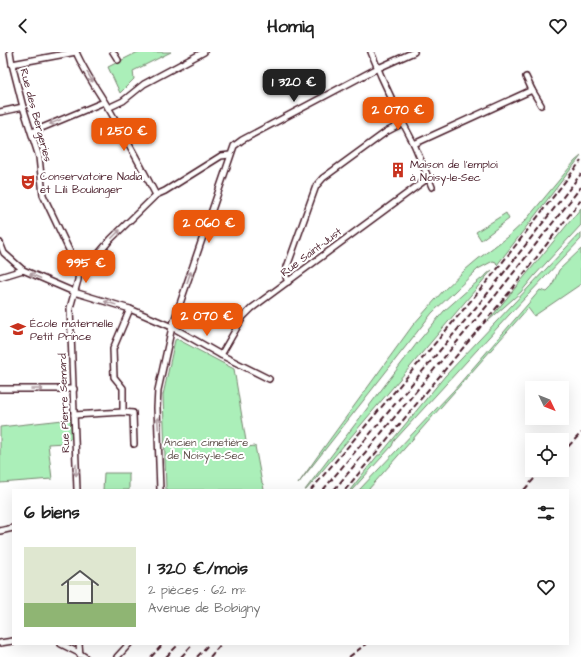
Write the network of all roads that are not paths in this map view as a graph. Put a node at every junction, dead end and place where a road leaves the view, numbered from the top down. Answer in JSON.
{"nodes":[{"id":1,"x":10,"y":52,"type":"edge"},
{"id":2,"x":76,"y":52,"type":"edge"},
{"id":3,"x":113,"y":52,"type":"edge"},
{"id":4,"x":204,"y":52,"type":"edge"},
{"id":5,"x":371,"y":52,"type":"edge"},
{"id":6,"x":414,"y":52,"type":"edge"},
{"id":7,"x":118,"y":60,"type":"dead end"},
{"id":8,"x":12,"y":64,"type":"junction"},
{"id":9,"x":378,"y":68,"type":"junction"},
{"id":10,"x":526,"y":77,"type":"dead end"},
{"id":11,"x":532,"y":90,"type":"junction"},
{"id":12,"x":104,"y":102,"type":"junction"},
{"id":13,"x":541,"y":105,"type":"dead end"},
{"id":14,"x":23,"y":107,"type":"junction"},
{"id":15,"x":108,"y":108,"type":"junction"},
{"id":16,"x":0,"y":112,"type":"edge"},
{"id":17,"x":403,"y":123,"type":"junction"},
{"id":18,"x":32,"y":132,"type":"junction"},
{"id":19,"x":414,"y":144,"type":"junction"},
{"id":20,"x":230,"y":155,"type":"junction"},
{"id":21,"x":428,"y":178,"type":"junction"},
{"id":22,"x":432,"y":187,"type":"dead end"},
{"id":23,"x":156,"y":194,"type":"junction"},
{"id":24,"x":0,"y":243,"type":"edge"},
{"id":25,"x":23,"y":270,"type":"junction"},
{"id":26,"x":79,"y":271,"type":"junction"},
{"id":27,"x":0,"y":277,"type":"edge"},
{"id":28,"x":288,"y":282,"type":"junction"},
{"id":29,"x":74,"y":292,"type":"junction"},
{"id":30,"x":130,"y":309,"type":"junction"},
{"id":31,"x":172,"y":327,"type":"junction"},
{"id":32,"x":221,"y":355,"type":"junction"},
{"id":33,"x":268,"y":379,"type":"dead end"},
{"id":34,"x":0,"y":389,"type":"edge"},
{"id":35,"x":74,"y":389,"type":"junction"},
{"id":36,"x":123,"y":412,"type":"junction"},
{"id":37,"x":74,"y":415,"type":"junction"},
{"id":38,"x":134,"y":444,"type":"dead end"},
{"id":39,"x":76,"y":489,"type":"edge"},
{"id":40,"x":160,"y":489,"type":"edge"},
{"id":41,"x":12,"y":528,"type":"edge"},
{"id":42,"x":0,"y":531,"type":"edge"},
{"id":43,"x":12,"y":641,"type":"edge"},
{"id":44,"x":0,"y":643,"type":"edge"},
{"id":45,"x":63,"y":645,"type":"edge"},
{"id":46,"x":79,"y":645,"type":"edge"},
{"id":47,"x":128,"y":645,"type":"edge"},
{"id":48,"x":80,"y":655,"type":"edge"},
{"id":49,"x":85,"y":657,"type":"edge"},
{"id":50,"x":117,"y":657,"type":"edge"}],
"edges":[{"from":1,"to":8,"type":"street","name":"Rue des Bergeries"},
{"from":2,"to":8,"type":"street"},
{"from":2,"to":12,"type":"street","one_way":true},
{"from":3,"to":7,"type":"street"},
{"from":4,"to":15,"type":"street"},
{"from":5,"to":9,"type":"street"},
{"from":6,"to":9,"type":"street"},
{"from":8,"to":14,"type":"street","name":"Rue des Bergeries"},
{"from":9,"to":17,"type":"street"},
{"from":9,"to":20,"type":"street"},
{"from":10,"to":11,"type":"street"},
{"from":11,"to":13,"type":"street"},
{"from":11,"to":19,"type":"street"},
{"from":12,"to":15,"type":"street"},
{"from":12,"to":18,"type":"street","one_way":true},
{"from":14,"to":16,"type":"street"},
{"from":14,"to":18,"type":"street","name":"Rue des Bergeries"},
{"from":15,"to":23,"type":"street"},
{"from":17,"to":19,"type":"street"},
{"from":17,"to":28,"type":"street"},
{"from":18,"to":26,"type":"street","name":"Rue des Bergeries"},
{"from":19,"to":21,"type":"street"},
{"from":20,"to":23,"type":"street"},
{"from":31,"to":20,"type":"street","one_way":true},
{"from":21,"to":22,"type":"street"},
{"from":21,"to":28,"type":"street","name":"Rue Saint-Just"},
{"from":26,"to":23,"type":"street","one_way":true},
{"from":24,"to":25,"type":"street"},
{"from":25,"to":27,"type":"street"},
{"from":29,"to":25,"type":"street","one_way":true},
{"from":26,"to":29,"type":"street","name":"Rue Pierre Semard"},
{"from":28,"to":32,"type":"street","name":"Rue Saint-Just"},
{"from":30,"to":29,"type":"street","one_way":true},
{"from":29,"to":35,"type":"street","name":"Rue Pierre Semard"},
{"from":30,"to":31,"type":"street"},
{"from":30,"to":36,"type":"street"},
{"from":31,"to":32,"type":"street"},
{"from":40,"to":31,"type":"street","one_way":true},
{"from":32,"to":33,"type":"street"},
{"from":34,"to":35,"type":"street","one_way":true},
{"from":35,"to":37,"type":"street","name":"Rue Pierre Semard"},
{"from":36,"to":37,"type":"street"},
{"from":36,"to":38,"type":"street"},
{"from":37,"to":39,"type":"street","name":"Rue Pierre Semard","one_way":true},
{"from":41,"to":42,"type":"street"},
{"from":43,"to":44,"type":"street"},
{"from":45,"to":48,"type":"street"},
{"from":46,"to":48,"type":"street"},
{"from":47,"to":50,"type":"street"},
{"from":48,"to":49,"type":"street"}]}
